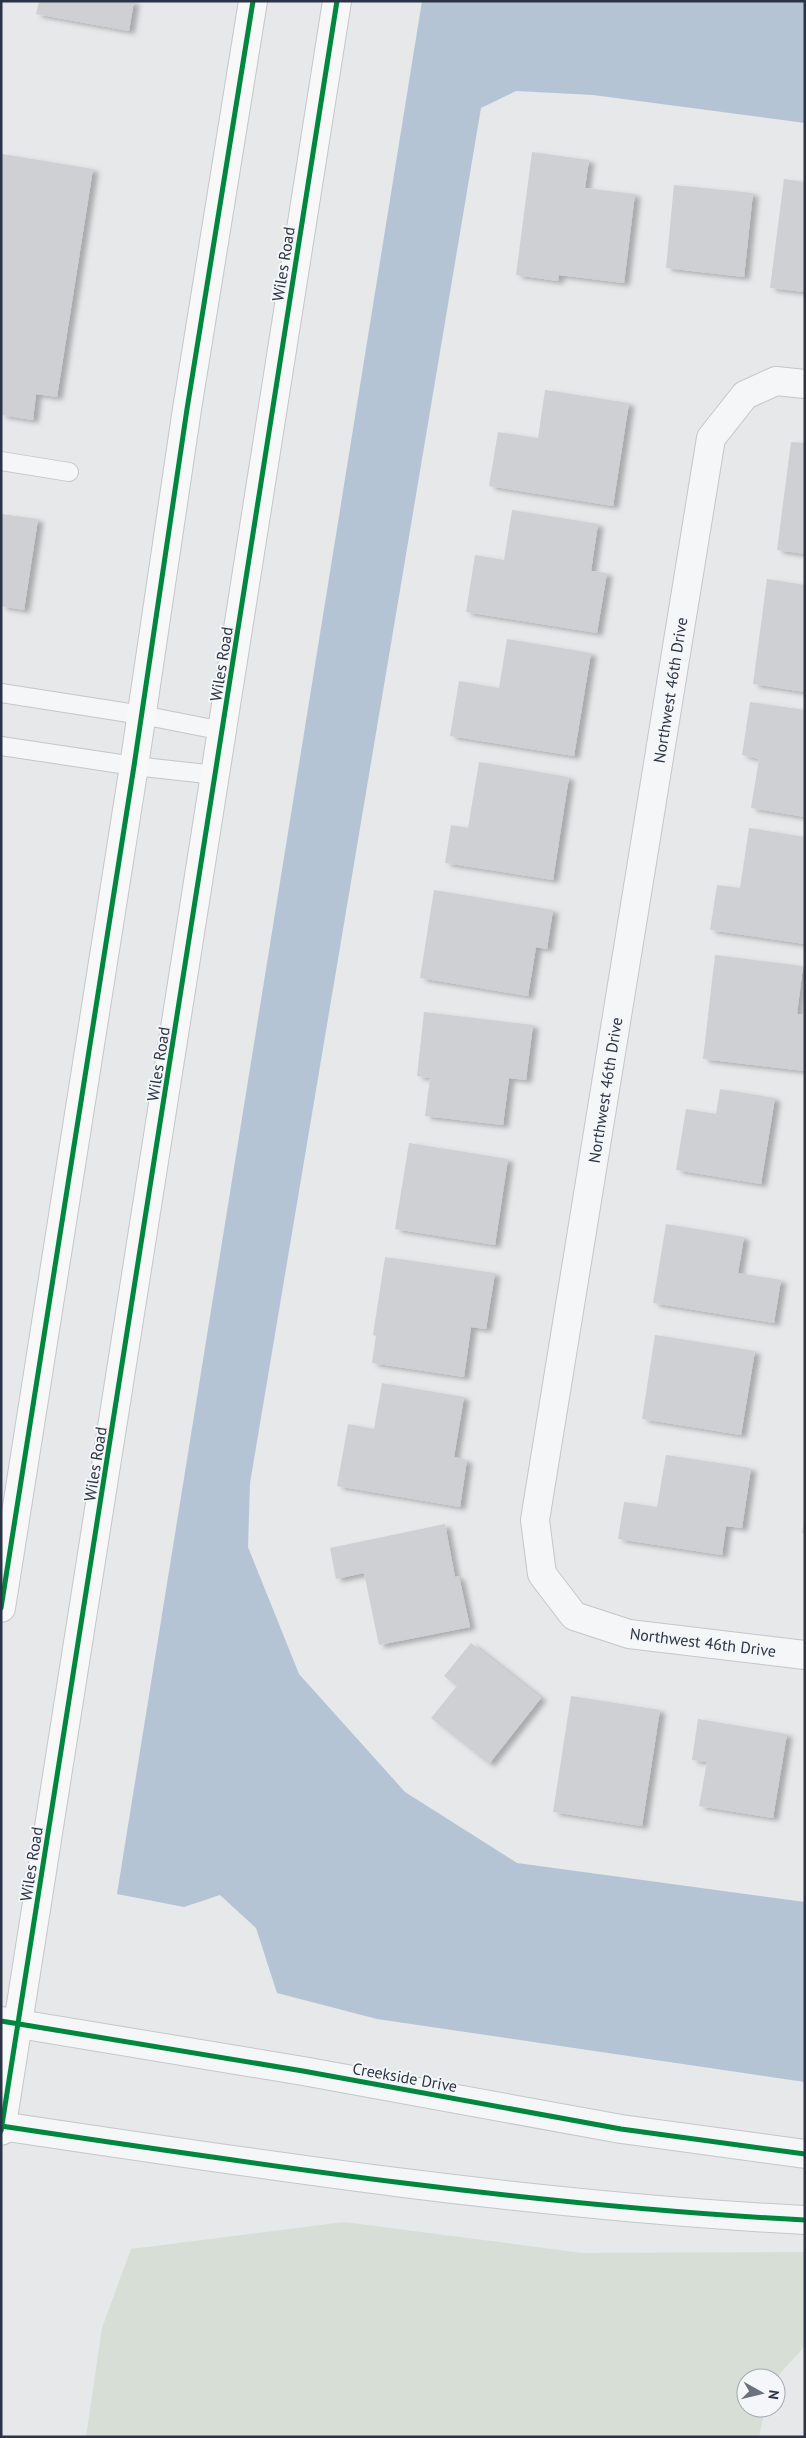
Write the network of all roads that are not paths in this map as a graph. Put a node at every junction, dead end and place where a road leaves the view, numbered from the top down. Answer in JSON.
{"nodes":[{"id":1,"x":253,"y":1,"type":"edge"},
{"id":2,"x":337,"y":1,"type":"edge"},
{"id":3,"x":805,"y":384,"type":"edge"},
{"id":4,"x":1,"y":462,"type":"edge"},
{"id":5,"x":68,"y":472,"type":"dead end"},
{"id":6,"x":1,"y":692,"type":"edge"},
{"id":7,"x":142,"y":715,"type":"junction"},
{"id":8,"x":223,"y":732,"type":"junction"},
{"id":9,"x":1,"y":746,"type":"edge"},
{"id":10,"x":134,"y":766,"type":"junction"},
{"id":11,"x":216,"y":775,"type":"junction"},
{"id":12,"x":1,"y":1608,"type":"edge"},
{"id":13,"x":805,"y":1656,"type":"edge"},
{"id":14,"x":10,"y":2023,"type":"edge"},
{"id":15,"x":2,"y":2128,"type":"edge"},
{"id":16,"x":805,"y":2154,"type":"edge"},
{"id":17,"x":805,"y":2220,"type":"edge"}],
"edges":[{"from":1,"to":7,"type":"main road"},
{"from":2,"to":8,"type":"main road","name":"Wiles Road"},
{"from":3,"to":13,"type":"street","name":"Northwest 46th Drive"},
{"from":4,"to":5,"type":"lane"},
{"from":6,"to":7,"type":"lane"},
{"from":7,"to":8,"type":"lane"},
{"from":7,"to":10,"type":"main road"},
{"from":8,"to":11,"type":"main road","name":"Wiles Road"},
{"from":9,"to":10,"type":"lane"},
{"from":10,"to":11,"type":"lane"},
{"from":10,"to":12,"type":"main road"},
{"from":11,"to":14,"type":"main road","name":"Wiles Road"},
{"from":14,"to":15,"type":"main road","name":"Wiles Road"},
{"from":14,"to":16,"type":"street","name":"Creekside Drive"},
{"from":15,"to":17,"type":"street"}]}
